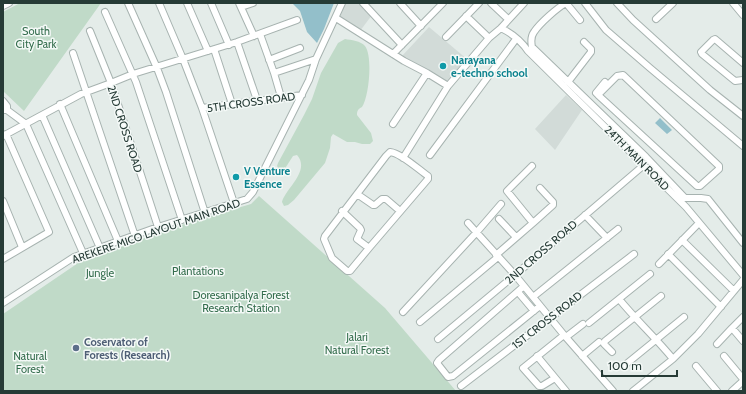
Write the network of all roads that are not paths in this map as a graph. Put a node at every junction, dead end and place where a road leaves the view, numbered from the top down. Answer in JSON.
{"nodes":[{"id":1,"x":9,"y":3,"type":"edge"},
{"id":2,"x":128,"y":3,"type":"edge"},
{"id":3,"x":159,"y":3,"type":"edge"},
{"id":4,"x":187,"y":3,"type":"edge"},
{"id":5,"x":211,"y":3,"type":"edge"},
{"id":6,"x":253,"y":3,"type":"edge"},
{"id":7,"x":342,"y":3,"type":"edge"},
{"id":8,"x":364,"y":3,"type":"edge"},
{"id":9,"x":400,"y":3,"type":"edge"},
{"id":10,"x":479,"y":3,"type":"edge"},
{"id":11,"x":490,"y":3,"type":"edge"},
{"id":12,"x":524,"y":3,"type":"edge"},
{"id":13,"x":566,"y":3,"type":"edge"},
{"id":14,"x":585,"y":3,"type":"edge"},
{"id":15,"x":617,"y":3,"type":"edge"},
{"id":16,"x":674,"y":3,"type":"edge"},
{"id":17,"x":733,"y":3,"type":"edge"},
{"id":18,"x":439,"y":4,"type":"edge"},
{"id":19,"x":240,"y":5,"type":"edge"},
{"id":20,"x":3,"y":6,"type":"edge"},
{"id":21,"x":105,"y":12,"type":"dead end"},
{"id":22,"x":743,"y":15,"type":"edge"},
{"id":23,"x":466,"y":16,"type":"junction"},
{"id":24,"x":336,"y":18,"type":"junction"},
{"id":25,"x":508,"y":19,"type":"junction"},
{"id":26,"x":656,"y":19,"type":"dead end"},
{"id":27,"x":297,"y":20,"type":"dead end"},
{"id":28,"x":580,"y":20,"type":"dead end"},
{"id":29,"x":421,"y":26,"type":"junction"},
{"id":30,"x":501,"y":28,"type":"junction"},
{"id":31,"x":90,"y":31,"type":"dead end"},
{"id":32,"x":257,"y":35,"type":"junction"},
{"id":33,"x":446,"y":37,"type":"dead end"},
{"id":34,"x":489,"y":38,"type":"junction"},
{"id":35,"x":516,"y":39,"type":"junction"},
{"id":36,"x":237,"y":42,"type":"junction"},
{"id":37,"x":584,"y":42,"type":"dead end"},
{"id":38,"x":402,"y":44,"type":"junction"},
{"id":39,"x":230,"y":45,"type":"junction"},
{"id":40,"x":300,"y":48,"type":"dead end"},
{"id":41,"x":528,"y":48,"type":"junction"},
{"id":42,"x":211,"y":50,"type":"junction"},
{"id":43,"x":73,"y":53,"type":"dead end"},
{"id":44,"x":393,"y":54,"type":"junction"},
{"id":45,"x":183,"y":59,"type":"junction"},
{"id":46,"x":316,"y":59,"type":"junction"},
{"id":47,"x":269,"y":60,"type":"junction"},
{"id":48,"x":743,"y":63,"type":"edge"},
{"id":49,"x":157,"y":68,"type":"junction"},
{"id":50,"x":274,"y":73,"type":"junction"},
{"id":51,"x":427,"y":73,"type":"junction"},
{"id":52,"x":133,"y":74,"type":"junction"},
{"id":53,"x":743,"y":80,"type":"edge"},
{"id":54,"x":568,"y":82,"type":"junction"},
{"id":55,"x":605,"y":82,"type":"dead end"},
{"id":56,"x":111,"y":83,"type":"junction"},
{"id":57,"x":448,"y":86,"type":"junction"},
{"id":58,"x":87,"y":92,"type":"junction"},
{"id":59,"x":302,"y":95,"type":"junction"},
{"id":60,"x":598,"y":95,"type":"junction"},
{"id":61,"x":281,"y":97,"type":"junction"},
{"id":62,"x":257,"y":100,"type":"junction"},
{"id":63,"x":3,"y":101,"type":"edge"},
{"id":64,"x":60,"y":104,"type":"junction"},
{"id":65,"x":232,"y":104,"type":"junction"},
{"id":66,"x":202,"y":108,"type":"junction"},
{"id":67,"x":5,"y":110,"type":"edge"},
{"id":68,"x":42,"y":115,"type":"junction"},
{"id":69,"x":743,"y":116,"type":"edge"},
{"id":70,"x":26,"y":124,"type":"junction"},
{"id":71,"x":393,"y":124,"type":"dead end"},
{"id":72,"x":5,"y":135,"type":"edge"},
{"id":73,"x":645,"y":139,"type":"junction"},
{"id":74,"x":650,"y":144,"type":"junction"},
{"id":75,"x":743,"y":146,"type":"edge"},
{"id":76,"x":636,"y":148,"type":"junction"},
{"id":77,"x":641,"y":153,"type":"junction"},
{"id":78,"x":430,"y":155,"type":"dead end"},
{"id":79,"x":403,"y":158,"type":"junction"},
{"id":80,"x":644,"y":165,"type":"junction"},
{"id":81,"x":532,"y":166,"type":"dead end"},
{"id":82,"x":540,"y":188,"type":"dead end"},
{"id":83,"x":356,"y":194,"type":"junction"},
{"id":84,"x":3,"y":201,"type":"edge"},
{"id":85,"x":234,"y":203,"type":"junction"},
{"id":86,"x":501,"y":204,"type":"dead end"},
{"id":87,"x":342,"y":211,"type":"junction"},
{"id":88,"x":400,"y":211,"type":"junction"},
{"id":89,"x":205,"y":213,"type":"junction"},
{"id":90,"x":585,"y":215,"type":"junction"},
{"id":91,"x":499,"y":219,"type":"dead end"},
{"id":92,"x":182,"y":220,"type":"junction"},
{"id":93,"x":533,"y":223,"type":"junction"},
{"id":94,"x":699,"y":223,"type":"junction"},
{"id":95,"x":468,"y":224,"type":"dead end"},
{"id":96,"x":158,"y":228,"type":"junction"},
{"id":97,"x":618,"y":229,"type":"dead end"},
{"id":98,"x":476,"y":233,"type":"junction"},
{"id":99,"x":135,"y":236,"type":"junction"},
{"id":100,"x":516,"y":237,"type":"junction"},
{"id":101,"x":607,"y":238,"type":"junction"},
{"id":102,"x":682,"y":240,"type":"junction"},
{"id":103,"x":118,"y":241,"type":"junction"},
{"id":104,"x":743,"y":242,"type":"edge"},
{"id":105,"x":22,"y":247,"type":"junction"},
{"id":106,"x":100,"y":248,"type":"junction"},
{"id":107,"x":369,"y":248,"type":"junction"},
{"id":108,"x":83,"y":254,"type":"junction"},
{"id":109,"x":634,"y":254,"type":"dead end"},
{"id":110,"x":668,"y":254,"type":"junction"},
{"id":111,"x":497,"y":256,"type":"junction"},
{"id":112,"x":3,"y":259,"type":"edge"},
{"id":113,"x":659,"y":264,"type":"dead end"},
{"id":114,"x":650,"y":274,"type":"dead end"},
{"id":115,"x":515,"y":275,"type":"junction"},
{"id":116,"x":743,"y":275,"type":"edge"},
{"id":117,"x":743,"y":280,"type":"edge"},
{"id":118,"x":524,"y":286,"type":"junction"},
{"id":119,"x":734,"y":291,"type":"junction"},
{"id":120,"x":518,"y":292,"type":"junction"},
{"id":121,"x":661,"y":296,"type":"dead end"},
{"id":122,"x":533,"y":297,"type":"junction"},
{"id":123,"x":619,"y":299,"type":"junction"},
{"id":124,"x":3,"y":303,"type":"edge"},
{"id":125,"x":540,"y":306,"type":"junction"},
{"id":126,"x":722,"y":307,"type":"junction"},
{"id":127,"x":534,"y":311,"type":"junction"},
{"id":128,"x":403,"y":312,"type":"dead end"},
{"id":129,"x":550,"y":317,"type":"junction"},
{"id":130,"x":684,"y":317,"type":"dead end"},
{"id":131,"x":743,"y":317,"type":"edge"},
{"id":132,"x":634,"y":318,"type":"junction"},
{"id":133,"x":420,"y":322,"type":"dead end"},
{"id":134,"x":732,"y":328,"type":"junction"},
{"id":135,"x":565,"y":336,"type":"junction"},
{"id":136,"x":438,"y":339,"type":"dead end"},
{"id":137,"x":657,"y":340,"type":"junction"},
{"id":138,"x":743,"y":341,"type":"edge"},
{"id":139,"x":599,"y":342,"type":"dead end"},
{"id":140,"x":717,"y":344,"type":"dead end"},
{"id":141,"x":612,"y":352,"type":"dead end"},
{"id":142,"x":537,"y":356,"type":"junction"},
{"id":143,"x":582,"y":356,"type":"junction"},
{"id":144,"x":724,"y":356,"type":"dead end"},
{"id":145,"x":673,"y":359,"type":"junction"},
{"id":146,"x":624,"y":365,"type":"dead end"},
{"id":147,"x":696,"y":366,"type":"dead end"},
{"id":148,"x":555,"y":378,"type":"junction"},
{"id":149,"x":743,"y":380,"type":"edge"},
{"id":150,"x":461,"y":386,"type":"dead end"},
{"id":151,"x":566,"y":391,"type":"edge"},
{"id":152,"x":613,"y":391,"type":"edge"},
{"id":153,"x":633,"y":391,"type":"edge"},
{"id":154,"x":717,"y":391,"type":"edge"},
{"id":155,"x":732,"y":391,"type":"edge"}],
"edges":[{"from":1,"to":20,"type":"street"},
{"from":2,"to":49,"type":"street"},
{"from":3,"to":45,"type":"street"},
{"from":4,"to":42,"type":"street"},
{"from":5,"to":39,"type":"street"},
{"from":6,"to":19,"type":"street"},
{"from":7,"to":24,"type":"street","name":"AREKERE MICO LAYOUT MAIN ROAD"},
{"from":8,"to":38,"type":"street"},
{"from":9,"to":29,"type":"street"},
{"from":10,"to":23,"type":"street"},
{"from":11,"to":25,"type":"street"},
{"from":12,"to":25,"type":"street"},
{"from":13,"to":28,"type":"street"},
{"from":13,"to":41,"type":"street"},
{"from":14,"to":75,"type":"street"},
{"from":15,"to":69,"type":"street"},
{"from":16,"to":26,"type":"street"},
{"from":17,"to":22,"type":"street"},
{"from":18,"to":29,"type":"street"},
{"from":19,"to":32,"type":"street"},
{"from":21,"to":52,"type":"street"},
{"from":23,"to":33,"type":"street"},
{"from":23,"to":34,"type":"street"},
{"from":24,"to":44,"type":"street"},
{"from":24,"to":46,"type":"street","name":"AREKERE MICO LAYOUT MAIN ROAD"},
{"from":25,"to":30,"type":"street"},
{"from":27,"to":32,"type":"street"},
{"from":29,"to":38,"type":"street"},
{"from":30,"to":34,"type":"street"},
{"from":30,"to":35,"type":"street","name":"24TH MAIN ROAD"},
{"from":31,"to":56,"type":"street","name":"2ND CROSS ROAD"},
{"from":32,"to":36,"type":"street"},
{"from":32,"to":47,"type":"street"},
{"from":34,"to":57,"type":"street"},
{"from":35,"to":41,"type":"street","name":"24TH MAIN ROAD"},
{"from":35,"to":78,"type":"street"},
{"from":36,"to":39,"type":"street"},
{"from":36,"to":62,"type":"street"},
{"from":37,"to":54,"type":"street"},
{"from":38,"to":44,"type":"street"},
{"from":39,"to":42,"type":"street"},
{"from":40,"to":47,"type":"street"},
{"from":41,"to":54,"type":"street","name":"24TH MAIN ROAD"},
{"from":41,"to":80,"type":"street","name":"24TH MAIN ROAD"},
{"from":42,"to":45,"type":"street"},
{"from":42,"to":65,"type":"street"},
{"from":43,"to":58,"type":"street"},
{"from":44,"to":51,"type":"street"},
{"from":45,"to":49,"type":"street"},
{"from":45,"to":66,"type":"street"},
{"from":46,"to":50,"type":"street"},
{"from":46,"to":59,"type":"street","name":"AREKERE MICO LAYOUT MAIN ROAD"},
{"from":47,"to":50,"type":"street"},
{"from":48,"to":53,"type":"street"},
{"from":49,"to":52,"type":"street"},
{"from":49,"to":89,"type":"street"},
{"from":50,"to":61,"type":"street"},
{"from":51,"to":57,"type":"street"},
{"from":51,"to":71,"type":"street"},
{"from":52,"to":56,"type":"street"},
{"from":52,"to":92,"type":"street"},
{"from":54,"to":76,"type":"street","name":"24TH MAIN ROAD"},
{"from":55,"to":60,"type":"street"},
{"from":56,"to":58,"type":"street"},
{"from":56,"to":96,"type":"street","name":"2ND CROSS ROAD"},
{"from":57,"to":79,"type":"street"},
{"from":58,"to":64,"type":"street"},
{"from":58,"to":99,"type":"street"},
{"from":59,"to":61,"type":"street","name":"5TH CROSS ROAD"},
{"from":59,"to":85,"type":"street","name":"AREKERE MICO LAYOUT MAIN ROAD"},
{"from":60,"to":73,"type":"street"},
{"from":60,"to":74,"type":"street"},
{"from":61,"to":62,"type":"street","name":"5TH CROSS ROAD"},
{"from":62,"to":65,"type":"street","name":"5TH CROSS ROAD"},
{"from":63,"to":67,"type":"street"},
{"from":64,"to":68,"type":"street"},
{"from":64,"to":103,"type":"street"},
{"from":65,"to":66,"type":"street","name":"5TH CROSS ROAD"},
{"from":66,"to":85,"type":"street","name":"5TH CROSS ROAD"},
{"from":67,"to":70,"type":"street"},
{"from":68,"to":70,"type":"street"},
{"from":68,"to":106,"type":"street"},
{"from":70,"to":72,"type":"street"},
{"from":70,"to":108,"type":"street"},
{"from":72,"to":105,"type":"street"},
{"from":73,"to":74,"type":"street"},
{"from":73,"to":76,"type":"street"},
{"from":74,"to":77,"type":"street"},
{"from":76,"to":77,"type":"street","name":"24TH MAIN ROAD"},
{"from":77,"to":104,"type":"street","name":"24TH MAIN ROAD"},
{"from":79,"to":83,"type":"street"},
{"from":79,"to":88,"type":"street"},
{"from":80,"to":90,"type":"street","name":"2ND CROSS ROAD"},
{"from":80,"to":94,"type":"street","name":"24TH MAIN ROAD"},
{"from":81,"to":93,"type":"street"},
{"from":82,"to":93,"type":"street"},
{"from":83,"to":87,"type":"street"},
{"from":83,"to":88,"type":"street"},
{"from":84,"to":105,"type":"street"},
{"from":85,"to":89,"type":"street","name":"AREKERE MICO LAYOUT MAIN ROAD"},
{"from":86,"to":98,"type":"street"},
{"from":87,"to":107,"type":"street"},
{"from":87,"to":107,"type":"street"},
{"from":88,"to":107,"type":"street"},
{"from":89,"to":92,"type":"street","name":"AREKERE MICO LAYOUT MAIN ROAD"},
{"from":90,"to":101,"type":"street"},
{"from":90,"to":115,"type":"street","name":"2ND CROSS ROAD"},
{"from":91,"to":100,"type":"street"},
{"from":92,"to":96,"type":"street","name":"AREKERE MICO LAYOUT MAIN ROAD"},
{"from":93,"to":100,"type":"street"},
{"from":94,"to":102,"type":"street"},
{"from":94,"to":116,"type":"street","name":"24TH MAIN ROAD"},
{"from":95,"to":98,"type":"street"},
{"from":96,"to":99,"type":"street","name":"AREKERE MICO LAYOUT MAIN ROAD"},
{"from":97,"to":101,"type":"street"},
{"from":98,"to":111,"type":"street"},
{"from":98,"to":128,"type":"street"},
{"from":99,"to":103,"type":"street","name":"AREKERE MICO LAYOUT MAIN ROAD"},
{"from":100,"to":111,"type":"street"},
{"from":101,"to":122,"type":"street"},
{"from":102,"to":110,"type":"street"},
{"from":102,"to":119,"type":"street"},
{"from":103,"to":106,"type":"street","name":"AREKERE MICO LAYOUT MAIN ROAD"},
{"from":105,"to":112,"type":"street"},
{"from":106,"to":108,"type":"street","name":"AREKERE MICO LAYOUT MAIN ROAD"},
{"from":108,"to":124,"type":"street","name":"AREKERE MICO LAYOUT MAIN ROAD"},
{"from":109,"to":129,"type":"street","name":"1ST CROSS ROAD"},
{"from":110,"to":113,"type":"street"},
{"from":110,"to":126,"type":"street"},
{"from":111,"to":115,"type":"street"},
{"from":111,"to":133,"type":"street"},
{"from":114,"to":123,"type":"street"},
{"from":115,"to":118,"type":"street"},
{"from":115,"to":136,"type":"street","name":"2ND CROSS ROAD"},
{"from":117,"to":119,"type":"street"},
{"from":118,"to":120,"type":"street"},
{"from":118,"to":122,"type":"street"},
{"from":119,"to":126,"type":"street"},
{"from":120,"to":127,"type":"street"},
{"from":120,"to":127,"type":"street"},
{"from":121,"to":132,"type":"street"},
{"from":122,"to":125,"type":"street"},
{"from":123,"to":132,"type":"street"},
{"from":123,"to":135,"type":"street"},
{"from":125,"to":127,"type":"street"},
{"from":125,"to":129,"type":"street"},
{"from":126,"to":145,"type":"street"},
{"from":129,"to":135,"type":"street"},
{"from":129,"to":150,"type":"street","name":"1ST CROSS ROAD"},
{"from":130,"to":137,"type":"street"},
{"from":131,"to":134,"type":"street"},
{"from":132,"to":137,"type":"street"},
{"from":132,"to":141,"type":"street"},
{"from":134,"to":138,"type":"street"},
{"from":134,"to":140,"type":"street"},
{"from":135,"to":142,"type":"street"},
{"from":135,"to":143,"type":"street"},
{"from":137,"to":145,"type":"street"},
{"from":137,"to":146,"type":"street"},
{"from":139,"to":143,"type":"street"},
{"from":142,"to":148,"type":"street"},
{"from":142,"to":148,"type":"street"},
{"from":143,"to":152,"type":"street"},
{"from":144,"to":149,"type":"street"},
{"from":145,"to":153,"type":"street"},
{"from":147,"to":154,"type":"street"},
{"from":148,"to":151,"type":"street"},
{"from":149,"to":155,"type":"street"}]}
